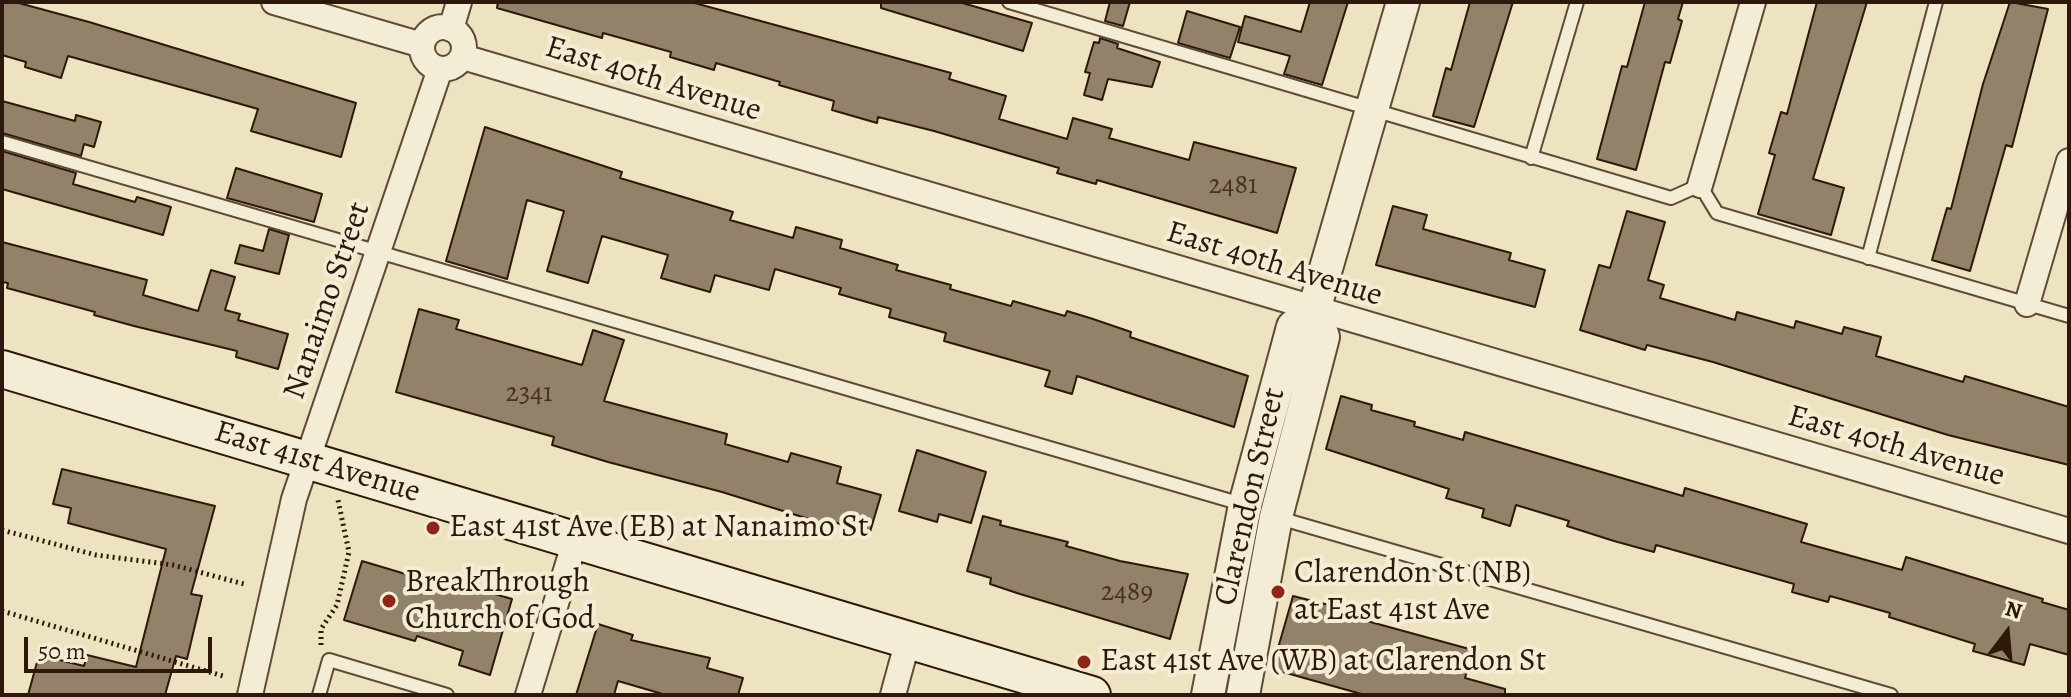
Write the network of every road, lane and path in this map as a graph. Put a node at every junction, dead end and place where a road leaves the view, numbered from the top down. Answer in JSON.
{"nodes":[{"id":1,"x":274,"y":2,"type":"edge"},
{"id":2,"x":459,"y":2,"type":"edge"},
{"id":3,"x":1009,"y":2,"type":"edge"},
{"id":4,"x":1403,"y":2,"type":"edge"},
{"id":5,"x":1577,"y":2,"type":"edge"},
{"id":6,"x":1753,"y":2,"type":"edge"},
{"id":7,"x":1936,"y":2,"type":"edge"},
{"id":8,"x":451,"y":29,"type":"junction"},
{"id":9,"x":422,"y":45,"type":"junction"},
{"id":10,"x":463,"y":57,"type":"junction"},
{"id":11,"x":440,"y":69,"type":"junction"},
{"id":12,"x":1372,"y":110,"type":"junction"},
{"id":13,"x":2,"y":142,"type":"edge"},
{"id":14,"x":1531,"y":158,"type":"junction"},
{"id":15,"x":2069,"y":161,"type":"edge"},
{"id":16,"x":1700,"y":185,"type":"junction"},
{"id":17,"x":380,"y":250,"type":"junction"},
{"id":18,"x":1868,"y":258,"type":"junction"},
{"id":19,"x":2027,"y":304,"type":"junction"},
{"id":20,"x":1314,"y":310,"type":"junction"},
{"id":21,"x":2069,"y":316,"type":"edge"},
{"id":22,"x":2,"y":369,"type":"edge"},
{"id":23,"x":308,"y":460,"type":"junction"},
{"id":24,"x":338,"y":500,"type":"dead end"},
{"id":25,"x":1245,"y":505,"type":"junction"},
{"id":26,"x":1276,"y":517,"type":"junction"},
{"id":27,"x":2,"y":530,"type":"edge"},
{"id":28,"x":2069,"y":531,"type":"edge"},
{"id":29,"x":575,"y":541,"type":"junction"},
{"id":30,"x":244,"y":584,"type":"dead end"},
{"id":31,"x":2,"y":611,"type":"edge"},
{"id":32,"x":908,"y":640,"type":"junction"},
{"id":33,"x":329,"y":660,"type":"junction"},
{"id":34,"x":223,"y":676,"type":"dead end"},
{"id":35,"x":250,"y":695,"type":"edge"},
{"id":36,"x":319,"y":695,"type":"edge"},
{"id":37,"x":447,"y":695,"type":"edge"},
{"id":38,"x":528,"y":695,"type":"edge"},
{"id":39,"x":893,"y":695,"type":"edge"},
{"id":40,"x":1092,"y":695,"type":"edge"},
{"id":41,"x":1208,"y":695,"type":"edge"},
{"id":42,"x":1243,"y":695,"type":"edge"},
{"id":43,"x":1891,"y":695,"type":"edge"}],
"edges":[{"from":1,"to":9,"type":"street"},
{"from":2,"to":8,"type":"street"},
{"from":3,"to":12,"type":"lane"},
{"from":4,"to":12,"type":"street","name":"Clarendon Street"},
{"from":5,"to":14,"type":"lane"},
{"from":6,"to":16,"type":"street"},
{"from":7,"to":18,"type":"lane"},
{"from":8,"to":9,"type":"street"},
{"from":8,"to":10,"type":"street"},
{"from":9,"to":11,"type":"street"},
{"from":10,"to":11,"type":"street"},
{"from":10,"to":20,"type":"street","name":"East 40th Avenue"},
{"from":11,"to":17,"type":"street","name":"Nanaimo Street"},
{"from":12,"to":14,"type":"lane"},
{"from":12,"to":20,"type":"street","name":"Clarendon Street"},
{"from":13,"to":17,"type":"lane"},
{"from":14,"to":16,"type":"lane"},
{"from":15,"to":19,"type":"street"},
{"from":16,"to":18,"type":"lane"},
{"from":17,"to":23,"type":"street","name":"Nanaimo Street"},
{"from":17,"to":25,"type":"lane"},
{"from":18,"to":19,"type":"lane"},
{"from":19,"to":21,"type":"lane"},
{"from":20,"to":25,"type":"street","name":"Clarendon Street"},
{"from":20,"to":26,"type":"street","name":"Clarendon Street"},
{"from":20,"to":28,"type":"street","name":"East 40th Avenue"},
{"from":22,"to":23,"type":"main road","name":"East 41st Avenue"},
{"from":23,"to":29,"type":"main road","name":"East 41st Avenue"},
{"from":23,"to":35,"type":"street","name":"Nanaimo Street"},
{"from":24,"to":33,"type":"path"},
{"from":25,"to":41,"type":"street","name":"Clarendon Street"},
{"from":26,"to":42,"type":"street","name":"Clarendon Street"},
{"from":26,"to":43,"type":"lane"},
{"from":27,"to":30,"type":"path"},
{"from":29,"to":32,"type":"main road","name":"East 41st Avenue"},
{"from":29,"to":38,"type":"street"},
{"from":31,"to":34,"type":"path"},
{"from":32,"to":39,"type":"street"},
{"from":32,"to":40,"type":"main road","name":"East 41st Avenue"},
{"from":33,"to":36,"type":"lane"},
{"from":33,"to":37,"type":"lane"}]}
